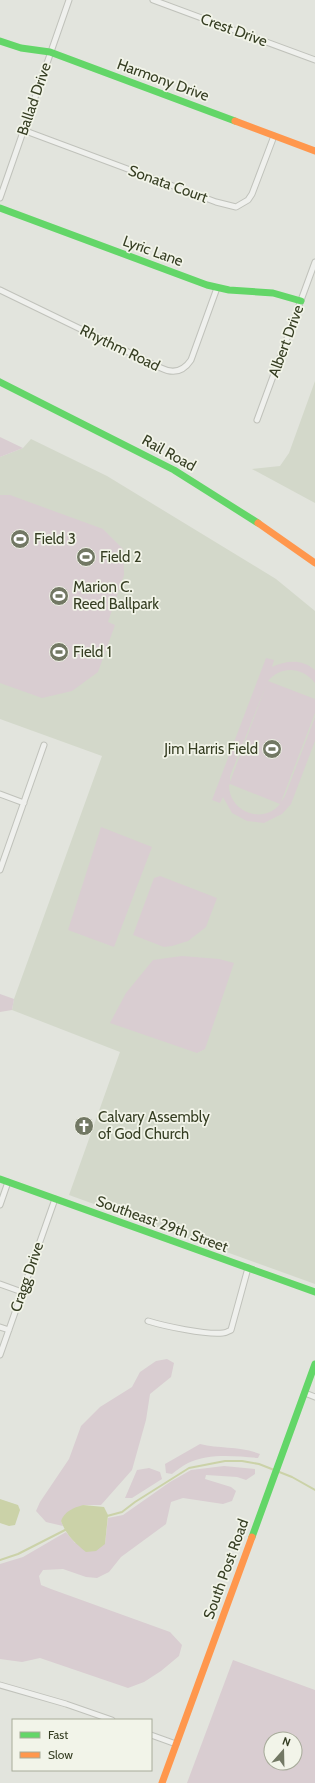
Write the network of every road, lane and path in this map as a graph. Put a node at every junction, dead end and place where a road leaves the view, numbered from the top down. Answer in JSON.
{"nodes":[{"id":1,"x":69,"y":0,"type":"edge"},
{"id":2,"x":153,"y":0,"type":"edge"},
{"id":3,"x":0,"y":41,"type":"edge"},
{"id":4,"x":50,"y":52,"type":"junction"},
{"id":5,"x":315,"y":60,"type":"edge"},
{"id":6,"x":23,"y":130,"type":"junction"},
{"id":7,"x":274,"y":136,"type":"junction"},
{"id":8,"x":315,"y":151,"type":"edge"},
{"id":9,"x":0,"y":198,"type":"edge"},
{"id":10,"x":0,"y":208,"type":"edge"},
{"id":11,"x":315,"y":262,"type":"edge"},
{"id":12,"x":218,"y":288,"type":"junction"},
{"id":13,"x":0,"y":290,"type":"edge"},
{"id":14,"x":301,"y":301,"type":"junction"},
{"id":15,"x":0,"y":382,"type":"edge"},
{"id":16,"x":257,"y":420,"type":"dead end"},
{"id":17,"x":315,"y":563,"type":"edge"},
{"id":18,"x":44,"y":745,"type":"dead end"},
{"id":19,"x":0,"y":794,"type":"edge"},
{"id":20,"x":24,"y":804,"type":"junction"},
{"id":21,"x":0,"y":870,"type":"edge"},
{"id":22,"x":0,"y":1179,"type":"edge"},
{"id":23,"x":8,"y":1182,"type":"junction"},
{"id":24,"x":54,"y":1199,"type":"junction"},
{"id":25,"x":0,"y":1205,"type":"edge"},
{"id":26,"x":248,"y":1268,"type":"junction"},
{"id":27,"x":0,"y":1284,"type":"edge"},
{"id":28,"x":22,"y":1292,"type":"junction"},
{"id":29,"x":315,"y":1292,"type":"edge"},
{"id":30,"x":148,"y":1321,"type":"dead end"},
{"id":31,"x":0,"y":1327,"type":"edge"},
{"id":32,"x":9,"y":1330,"type":"junction"},
{"id":33,"x":0,"y":1355,"type":"edge"},
{"id":34,"x":315,"y":1364,"type":"edge"},
{"id":35,"x":305,"y":1393,"type":"junction"},
{"id":36,"x":315,"y":1397,"type":"edge"},
{"id":37,"x":0,"y":1685,"type":"edge"},
{"id":38,"x":109,"y":1719,"type":"edge"},
{"id":39,"x":152,"y":1735,"type":"edge"},
{"id":40,"x":176,"y":1744,"type":"junction"},
{"id":41,"x":162,"y":1783,"type":"edge"}],
"edges":[{"from":1,"to":4,"type":"street","name":"Ballad Drive"},
{"from":2,"to":5,"type":"street","name":"Crest Drive"},
{"from":3,"to":4,"type":"street","name":"Harmony Drive"},
{"from":4,"to":6,"type":"street","name":"Ballad Drive"},
{"from":4,"to":7,"type":"street","name":"Harmony Drive"},
{"from":6,"to":7,"type":"street","name":"Sonata Court"},
{"from":6,"to":9,"type":"street","name":"Ballad Drive"},
{"from":7,"to":8,"type":"street","name":"Harmony Drive"},
{"from":10,"to":12,"type":"street","name":"Lyric Lane"},
{"from":11,"to":14,"type":"street","name":"Albert Drive"},
{"from":12,"to":13,"type":"street","name":"Rhythm Road"},
{"from":12,"to":14,"type":"street","name":"Lyric Lane"},
{"from":14,"to":16,"type":"street","name":"Albert Drive"},
{"from":15,"to":17,"type":"street","name":"Rail Road"},
{"from":18,"to":20,"type":"street"},
{"from":19,"to":20,"type":"street"},
{"from":20,"to":21,"type":"street"},
{"from":22,"to":23,"type":"street","name":"Southeast 29th Street"},
{"from":23,"to":24,"type":"street","name":"Southeast 29th Street"},
{"from":23,"to":25,"type":"street"},
{"from":24,"to":26,"type":"street","name":"Southeast 29th Street"},
{"from":24,"to":28,"type":"street","name":"Cragg Drive"},
{"from":26,"to":29,"type":"street","name":"Southeast 29th Street"},
{"from":26,"to":30,"type":"street"},
{"from":27,"to":28,"type":"street"},
{"from":28,"to":32,"type":"street","name":"Cragg Drive"},
{"from":31,"to":32,"type":"street"},
{"from":32,"to":33,"type":"street","name":"Cragg Drive"},
{"from":34,"to":35,"type":"street","name":"South Post Road"},
{"from":35,"to":36,"type":"street"},
{"from":35,"to":40,"type":"street","name":"South Post Road"},
{"from":37,"to":38,"type":"street"},
{"from":39,"to":40,"type":"street"},
{"from":40,"to":41,"type":"street","name":"South Post Road"}]}
